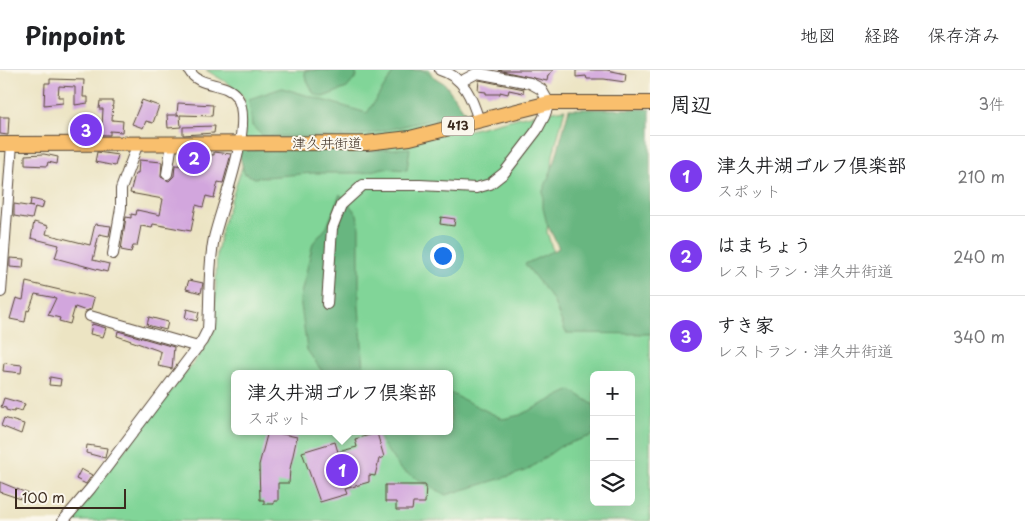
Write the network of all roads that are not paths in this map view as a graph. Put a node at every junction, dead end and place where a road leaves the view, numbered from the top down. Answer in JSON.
{"nodes":[{"id":1,"x":189,"y":70,"type":"edge"},
{"id":2,"x":446,"y":71,"type":"edge"},
{"id":3,"x":460,"y":82,"type":"junction"},
{"id":4,"x":548,"y":103,"type":"junction"},
{"id":5,"x":650,"y":103,"type":"edge"},
{"id":6,"x":479,"y":121,"type":"junction"},
{"id":7,"x":138,"y":143,"type":"junction"},
{"id":8,"x":172,"y":143,"type":"junction"},
{"id":9,"x":239,"y":143,"type":"junction"},
{"id":10,"x":6,"y":144,"type":"edge"},
{"id":11,"x":167,"y":174,"type":"dead end"},
{"id":12,"x":113,"y":254,"type":"dead end"},
{"id":13,"x":1,"y":292,"type":"dead end"},
{"id":14,"x":327,"y":304,"type":"dead end"},
{"id":15,"x":90,"y":316,"type":"dead end"},
{"id":16,"x":198,"y":347,"type":"junction"},
{"id":17,"x":63,"y":521,"type":"edge"}],
"edges":[{"from":1,"to":9,"type":"street"},
{"from":2,"to":3,"type":"street"},
{"from":3,"to":4,"type":"street"},
{"from":3,"to":6,"type":"street"},
{"from":4,"to":5,"type":"highway","name":"津久井街道","number":"413"},
{"from":4,"to":6,"type":"highway","name":"津久井街道","number":"413"},
{"from":4,"to":14,"type":"street"},
{"from":6,"to":9,"type":"highway","name":"津久井街道","number":"413"},
{"from":7,"to":8,"type":"highway","name":"津久井街道","number":"413"},
{"from":7,"to":10,"type":"highway","name":"津久井街道","number":"413"},
{"from":7,"to":12,"type":"street"},
{"from":8,"to":9,"type":"highway","name":"津久井街道","number":"413"},
{"from":8,"to":11,"type":"street"},
{"from":9,"to":16,"type":"street"},
{"from":10,"to":13,"type":"street"},
{"from":15,"to":16,"type":"street"},
{"from":16,"to":17,"type":"street"}]}
